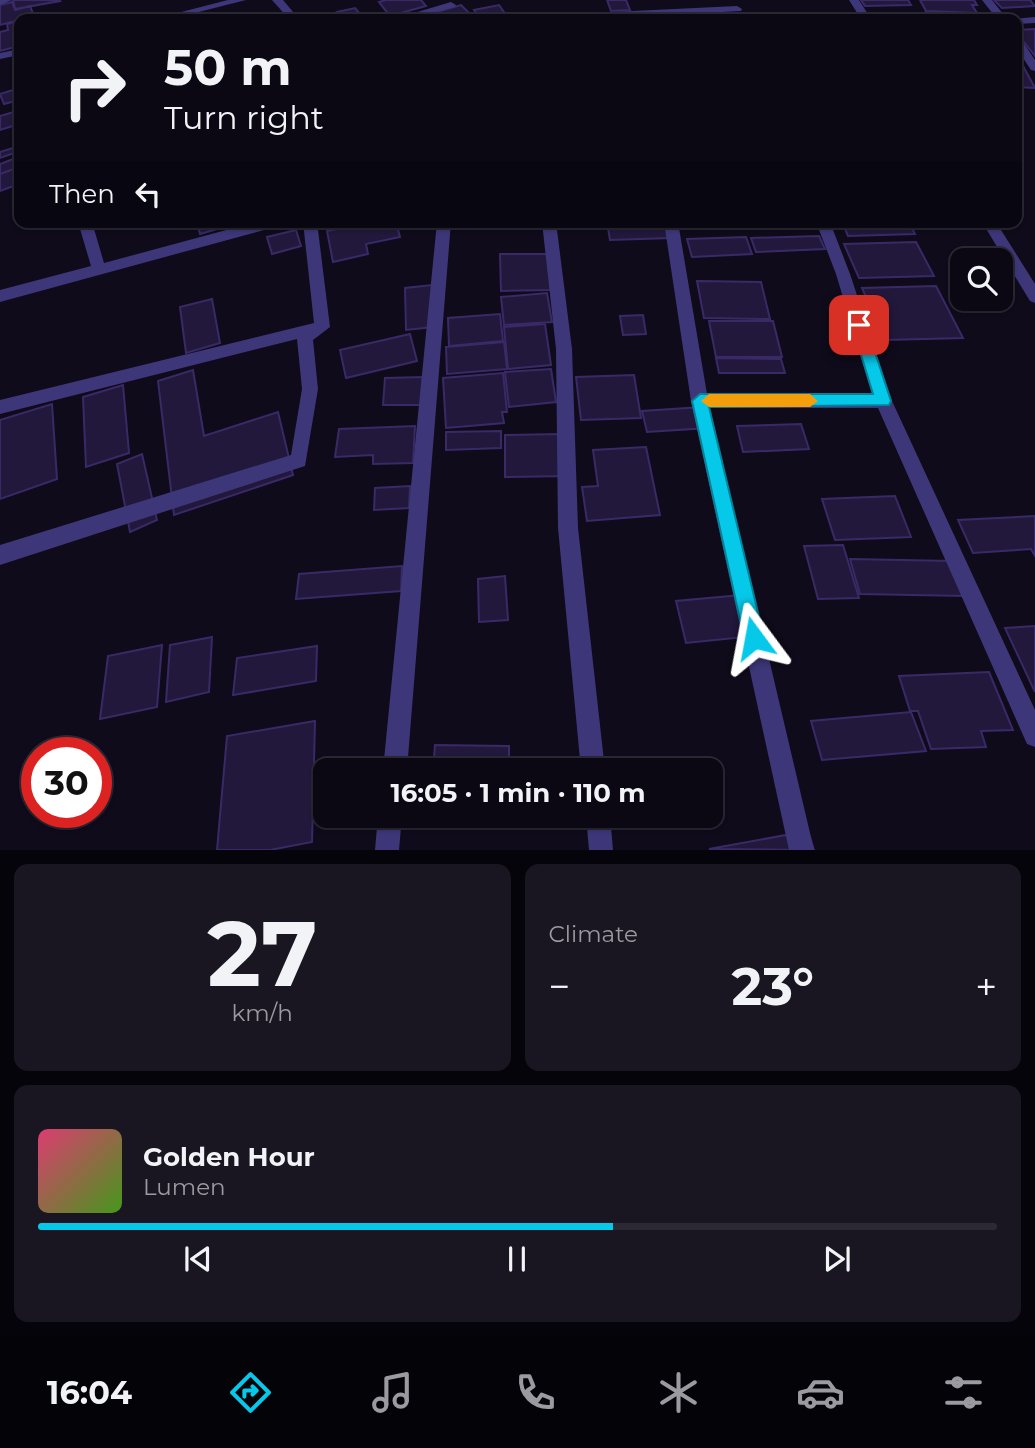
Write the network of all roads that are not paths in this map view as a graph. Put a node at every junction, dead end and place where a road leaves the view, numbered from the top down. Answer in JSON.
{"nodes":[{"id":1,"x":7,"y":0,"type":"edge"},
{"id":2,"x":241,"y":0,"type":"edge"},
{"id":3,"x":278,"y":0,"type":"edge"},
{"id":4,"x":987,"y":0,"type":"edge"},
{"id":5,"x":0,"y":2,"type":"edge"},
{"id":6,"x":451,"y":5,"type":"dead end"},
{"id":7,"x":738,"y":9,"type":"edge"},
{"id":8,"x":181,"y":14,"type":"edge"},
{"id":9,"x":290,"y":14,"type":"edge"},
{"id":10,"x":418,"y":14,"type":"edge"},
{"id":11,"x":634,"y":14,"type":"edge"},
{"id":12,"x":998,"y":14,"type":"edge"},
{"id":13,"x":1022,"y":48,"type":"edge"},
{"id":14,"x":1035,"y":68,"type":"edge"},
{"id":15,"x":87,"y":228,"type":"edge"},
{"id":16,"x":253,"y":228,"type":"edge"},
{"id":17,"x":311,"y":228,"type":"edge"},
{"id":18,"x":443,"y":228,"type":"edge"},
{"id":19,"x":550,"y":228,"type":"edge"},
{"id":20,"x":672,"y":228,"type":"edge"},
{"id":21,"x":825,"y":228,"type":"edge"},
{"id":22,"x":993,"y":228,"type":"edge"},
{"id":23,"x":99,"y":269,"type":"junction"},
{"id":24,"x":0,"y":296,"type":"edge"},
{"id":25,"x":1035,"y":297,"type":"edge"},
{"id":26,"x":322,"y":327,"type":"junction"},
{"id":27,"x":700,"y":401,"type":"junction"},
{"id":28,"x":883,"y":401,"type":"junction"},
{"id":29,"x":0,"y":407,"type":"edge"},
{"id":30,"x":0,"y":555,"type":"edge"},
{"id":31,"x":1035,"y":736,"type":"edge"},
{"id":32,"x":396,"y":758,"type":"edge"},
{"id":33,"x":592,"y":758,"type":"edge"},
{"id":34,"x":389,"y":828,"type":"edge"},
{"id":35,"x":599,"y":828,"type":"edge"},
{"id":36,"x":387,"y":849,"type":"edge"},
{"id":37,"x":601,"y":849,"type":"edge"},
{"id":38,"x":802,"y":849,"type":"edge"}],
"edges":[{"from":1,"to":5,"type":"street"},
{"from":2,"to":8,"type":"street"},
{"from":3,"to":9,"type":"street"},
{"from":4,"to":12,"type":"street"},
{"from":6,"to":10,"type":"street"},
{"from":7,"to":11,"type":"street"},
{"from":13,"to":14,"type":"street"},
{"from":15,"to":23,"type":"street"},
{"from":16,"to":23,"type":"street"},
{"from":17,"to":26,"type":"street"},
{"from":18,"to":32,"type":"street"},
{"from":19,"to":33,"type":"street"},
{"from":20,"to":27,"type":"street"},
{"from":21,"to":28,"type":"street"},
{"from":22,"to":25,"type":"street"},
{"from":23,"to":24,"type":"street"},
{"from":26,"to":29,"type":"street"},
{"from":26,"to":30,"type":"street"},
{"from":27,"to":28,"type":"street"},
{"from":27,"to":38,"type":"street"},
{"from":28,"to":31,"type":"street"},
{"from":34,"to":36,"type":"street"},
{"from":35,"to":37,"type":"street"}]}
